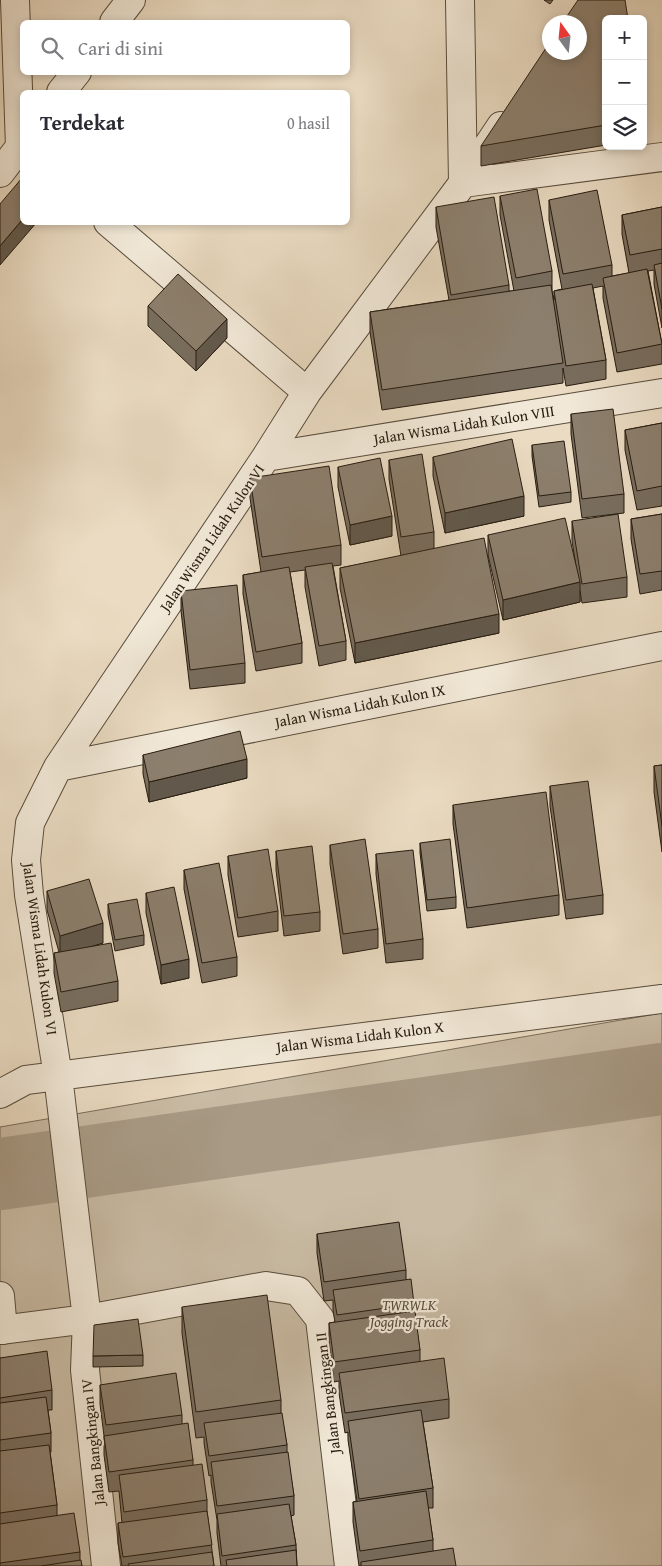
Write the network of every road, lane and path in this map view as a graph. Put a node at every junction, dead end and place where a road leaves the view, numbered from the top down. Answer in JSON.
{"nodes":[{"id":1,"x":15,"y":0,"type":"edge"},
{"id":2,"x":131,"y":0,"type":"edge"},
{"id":3,"x":460,"y":0,"type":"edge"},
{"id":4,"x":116,"y":20,"type":"edge"},
{"id":5,"x":74,"y":75,"type":"edge"},
{"id":6,"x":63,"y":90,"type":"edge"},
{"id":7,"x":20,"y":106,"type":"edge"},
{"id":8,"x":513,"y":110,"type":"edge"},
{"id":9,"x":20,"y":150,"type":"edge"},
{"id":10,"x":662,"y":157,"type":"edge"},
{"id":11,"x":0,"y":173,"type":"edge"},
{"id":12,"x":463,"y":183,"type":"junction"},
{"id":13,"x":112,"y":225,"type":"edge"},
{"id":14,"x":307,"y":392,"type":"junction"},
{"id":15,"x":662,"y":393,"type":"edge"},
{"id":16,"x":266,"y":457,"type":"junction"},
{"id":17,"x":662,"y":646,"type":"edge"},
{"id":18,"x":58,"y":767,"type":"junction"},
{"id":19,"x":662,"y":999,"type":"edge"},
{"id":20,"x":58,"y":1076,"type":"junction"},
{"id":21,"x":0,"y":1094,"type":"edge"},
{"id":22,"x":67,"y":1156,"type":"joint"},
{"id":23,"x":0,"y":1296,"type":"edge"},
{"id":24,"x":86,"y":1319,"type":"junction"},
{"id":25,"x":2,"y":1330,"type":"edge"},
{"id":26,"x":106,"y":1566,"type":"edge"},
{"id":27,"x":348,"y":1566,"type":"edge"}],
"edges":[{"from":1,"to":7,"type":"street"},
{"from":2,"to":4,"type":"street"},
{"from":3,"to":12,"type":"street"},
{"from":5,"to":6,"type":"street"},
{"from":8,"to":12,"type":"street","name":"Jalan Wisma Lidah Kulon VI"},
{"from":9,"to":11,"type":"street"},
{"from":10,"to":12,"type":"street"},
{"from":12,"to":14,"type":"street","name":"Jalan Wisma Lidah Kulon VI"},
{"from":13,"to":14,"type":"street"},
{"from":14,"to":16,"type":"street","name":"Jalan Wisma Lidah Kulon VI"},
{"from":15,"to":16,"type":"street","name":"Jalan Wisma Lidah Kulon VIII"},
{"from":16,"to":18,"type":"street","name":"Jalan Wisma Lidah Kulon VI"},
{"from":17,"to":18,"type":"street","name":"Jalan Wisma Lidah Kulon IX"},
{"from":18,"to":20,"type":"street","name":"Jalan Wisma Lidah Kulon VI"},
{"from":19,"to":20,"type":"street","name":"Jalan Wisma Lidah Kulon X"},
{"from":20,"to":21,"type":"street","name":"Jalan Wisma Lidah Kulon X"},
{"from":20,"to":22,"type":"street","name":"Jalan Wisma Lidah Kulon VI"},
{"from":22,"to":24,"type":"street","name":"Jalan Bangkingan IV"},
{"from":23,"to":25,"type":"street"},
{"from":24,"to":25,"type":"street","name":"Jalan Bangkingan II"},
{"from":24,"to":26,"type":"street","name":"Jalan Bangkingan IV"},
{"from":24,"to":27,"type":"street","name":"Jalan Bangkingan II"}]}
